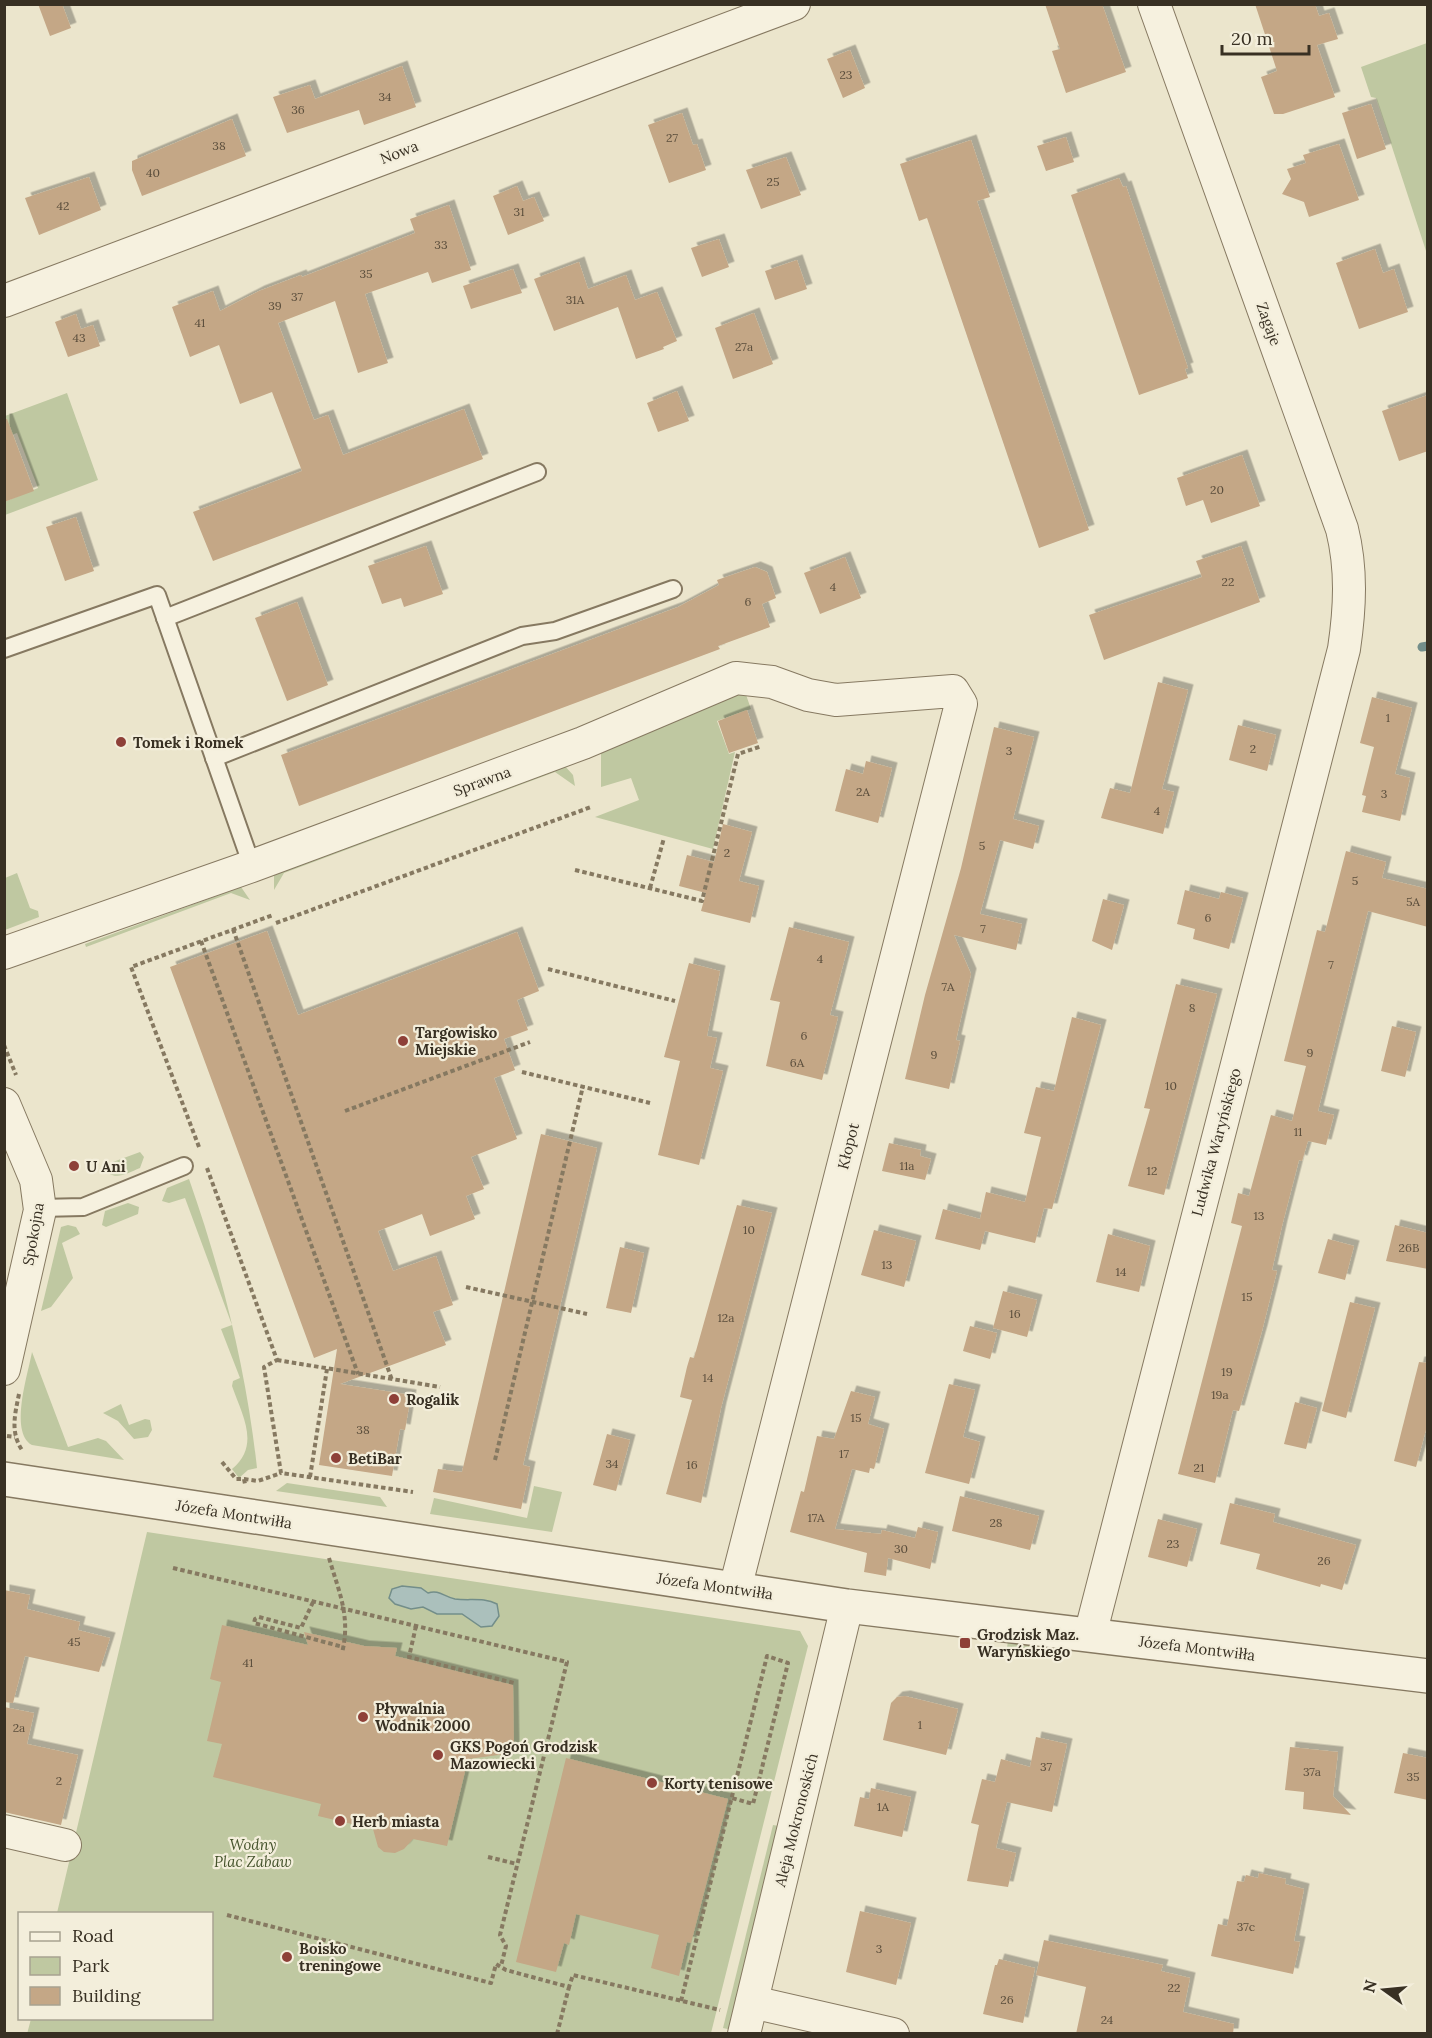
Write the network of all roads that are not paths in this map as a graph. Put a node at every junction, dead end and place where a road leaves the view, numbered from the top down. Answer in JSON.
{"nodes":[{"id":1,"x":794,"y":4,"type":"edge"},
{"id":2,"x":1154,"y":4,"type":"edge"},
{"id":3,"x":4,"y":301,"type":"edge"},
{"id":4,"x":537,"y":472,"type":"dead end"},
{"id":5,"x":674,"y":589,"type":"dead end"},
{"id":6,"x":165,"y":618,"type":"junction"},
{"id":7,"x":5,"y":646,"type":"edge"},
{"id":8,"x":1344,"y":649,"type":"joint"},
{"id":9,"x":960,"y":704,"type":"joint"},
{"id":10,"x":214,"y":758,"type":"junction"},
{"id":11,"x":252,"y":866,"type":"junction"},
{"id":12,"x":4,"y":953,"type":"edge"},
{"id":13,"x":4,"y":1104,"type":"edge"},
{"id":14,"x":184,"y":1166,"type":"dead end"},
{"id":15,"x":40,"y":1208,"type":"junction"},
{"id":16,"x":12,"y":1380,"type":"edge"},
{"id":17,"x":4,"y":1479,"type":"edge"},
{"id":18,"x":735,"y":1589,"type":"junction"},
{"id":19,"x":847,"y":1606,"type":"junction"},
{"id":20,"x":1090,"y":1635,"type":"junction"},
{"id":21,"x":1428,"y":1676,"type":"edge"},
{"id":22,"x":4,"y":1831,"type":"edge"},
{"id":23,"x":65,"y":1845,"type":"dead end"},
{"id":24,"x":740,"y":2015,"type":"edge"},
{"id":25,"x":894,"y":2034,"type":"edge"}],
"edges":[{"from":1,"to":3,"type":"street","name":"Nowa"},
{"from":2,"to":8,"type":"street","name":"Zagaje"},
{"from":4,"to":6,"type":"lane"},
{"from":5,"to":10,"type":"lane"},
{"from":6,"to":7,"type":"lane"},
{"from":6,"to":10,"type":"lane"},
{"from":8,"to":20,"type":"street","name":"Ludwika Waryńskiego"},
{"from":9,"to":11,"type":"street","name":"Sprawna"},
{"from":9,"to":18,"type":"street","name":"Kłopot"},
{"from":10,"to":11,"type":"lane"},
{"from":11,"to":12,"type":"street","name":"Sprawna"},
{"from":13,"to":15,"type":"street","name":"Spokojna"},
{"from":14,"to":15,"type":"lane"},
{"from":15,"to":16,"type":"street","name":"Spokojna"},
{"from":17,"to":18,"type":"street","name":"Józefa Montwiłła"},
{"from":18,"to":19,"type":"street","name":"Józefa Montwiłła"},
{"from":19,"to":20,"type":"street","name":"Józefa Montwiłła"},
{"from":19,"to":24,"type":"street","name":"Aleja Mokronoskich"},
{"from":20,"to":21,"type":"street","name":"Józefa Montwiłła"},
{"from":22,"to":23,"type":"street"},
{"from":24,"to":25,"type":"street"}]}
